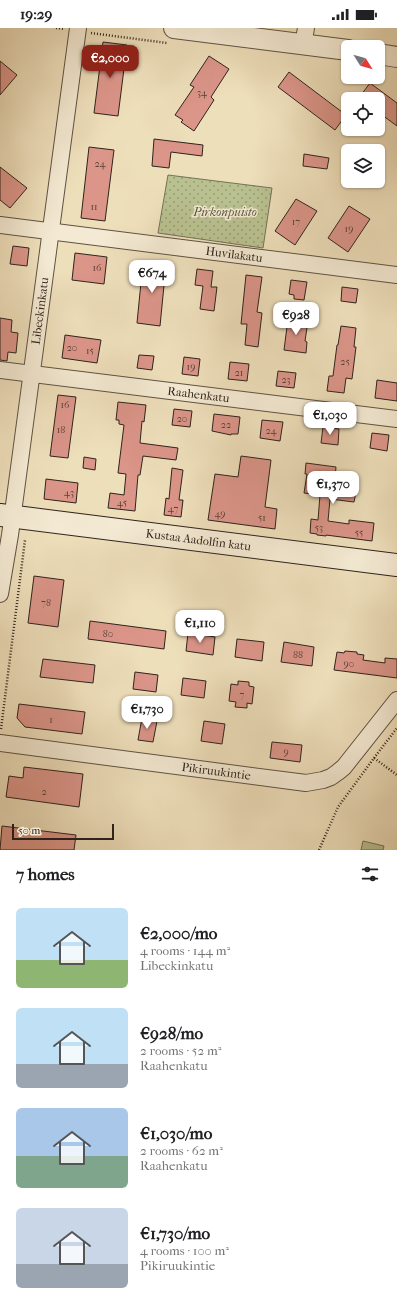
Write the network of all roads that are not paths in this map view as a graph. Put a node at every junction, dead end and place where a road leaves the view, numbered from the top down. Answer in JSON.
{"nodes":[{"id":1,"x":78,"y":28,"type":"edge"},
{"id":2,"x":174,"y":28,"type":"edge"},
{"id":3,"x":305,"y":36,"type":"edge"},
{"id":4,"x":341,"y":48,"type":"edge"},
{"id":5,"x":385,"y":55,"type":"edge"},
{"id":6,"x":397,"y":56,"type":"edge"},
{"id":7,"x":0,"y":225,"type":"edge"},
{"id":8,"x":51,"y":232,"type":"junction"},
{"id":9,"x":397,"y":275,"type":"edge"},
{"id":10,"x":0,"y":370,"type":"edge"},
{"id":11,"x":32,"y":374,"type":"junction"},
{"id":12,"x":397,"y":419,"type":"edge"},
{"id":13,"x":6,"y":516,"type":"edge"},
{"id":14,"x":397,"y":565,"type":"edge"},
{"id":15,"x":0,"y":594,"type":"edge"},
{"id":16,"x":396,"y":702,"type":"edge"},
{"id":17,"x":0,"y":743,"type":"edge"}],
"edges":[{"from":1,"to":8,"type":"street","name":"Libeckinkatu"},
{"from":2,"to":3,"type":"street"},
{"from":3,"to":4,"type":"street"},
{"from":5,"to":6,"type":"street"},
{"from":7,"to":8,"type":"street","name":"Huvilakatu"},
{"from":8,"to":9,"type":"street","name":"Huvilakatu"},
{"from":8,"to":11,"type":"street","name":"Libeckinkatu"},
{"from":10,"to":11,"type":"street","name":"Raahenkatu"},
{"from":11,"to":12,"type":"street","name":"Raahenkatu"},
{"from":11,"to":13,"type":"street","name":"Libeckinkatu"},
{"from":13,"to":14,"type":"main road","name":"Kustaa Aadolfin katu"},
{"from":13,"to":15,"type":"street","name":"Libeckinkatu"},
{"from":16,"to":17,"type":"street","name":"Pikiruukintie"}]}
